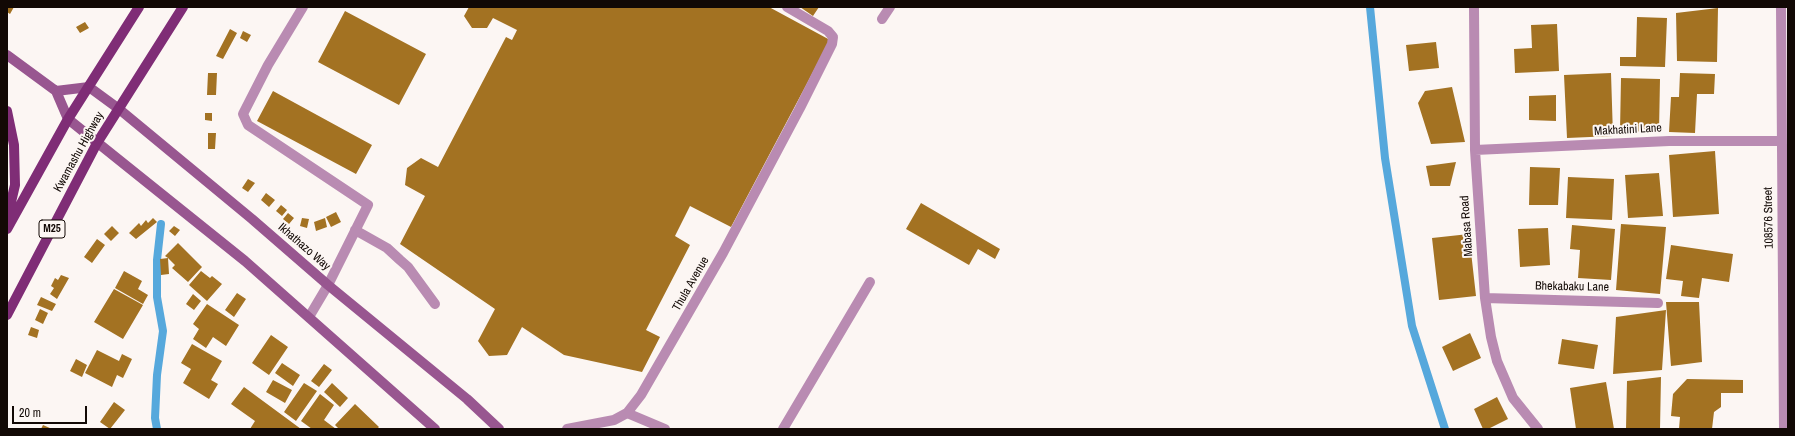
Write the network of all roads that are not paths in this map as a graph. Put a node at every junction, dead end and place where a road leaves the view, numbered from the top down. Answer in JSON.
{"nodes":[{"id":1,"x":139,"y":7,"type":"edge"},
{"id":2,"x":183,"y":7,"type":"edge"},
{"id":3,"x":303,"y":7,"type":"edge"},
{"id":4,"x":787,"y":7,"type":"edge"},
{"id":5,"x":890,"y":7,"type":"edge"},
{"id":6,"x":1474,"y":7,"type":"edge"},
{"id":7,"x":1781,"y":7,"type":"edge"},
{"id":8,"x":882,"y":19,"type":"dead end"},
{"id":9,"x":7,"y":55,"type":"edge"},
{"id":10,"x":88,"y":87,"type":"junction"},
{"id":11,"x":56,"y":91,"type":"junction"},
{"id":12,"x":119,"y":108,"type":"junction"},
{"id":13,"x":7,"y":111,"type":"edge"},
{"id":14,"x":68,"y":119,"type":"junction"},
{"id":15,"x":1782,"y":141,"type":"junction"},
{"id":16,"x":97,"y":143,"type":"junction"},
{"id":17,"x":1475,"y":150,"type":"junction"},
{"id":18,"x":1785,"y":158,"type":"edge"},
{"id":19,"x":7,"y":219,"type":"edge"},
{"id":20,"x":7,"y":229,"type":"edge"},
{"id":21,"x":355,"y":230,"type":"junction"},
{"id":22,"x":870,"y":282,"type":"dead end"},
{"id":23,"x":328,"y":285,"type":"junction"},
{"id":24,"x":1485,"y":298,"type":"junction"},
{"id":25,"x":1658,"y":302,"type":"dead end"},
{"id":26,"x":435,"y":304,"type":"dead end"},
{"id":27,"x":7,"y":315,"type":"edge"},
{"id":28,"x":308,"y":317,"type":"junction"},
{"id":29,"x":627,"y":413,"type":"junction"},
{"id":30,"x":435,"y":429,"type":"edge"},
{"id":31,"x":499,"y":429,"type":"edge"},
{"id":32,"x":567,"y":429,"type":"edge"},
{"id":33,"x":665,"y":429,"type":"edge"},
{"id":34,"x":783,"y":429,"type":"edge"},
{"id":35,"x":1538,"y":429,"type":"edge"},
{"id":36,"x":1784,"y":429,"type":"edge"}],
"edges":[{"from":1,"to":10,"type":"main road","name":"Kwamashu Highway"},
{"from":2,"to":12,"type":"main road","name":"Kwamashu Highway","number":"M25"},
{"from":3,"to":21,"type":"street"},
{"from":4,"to":29,"type":"street","name":"Thula Avenue"},
{"from":5,"to":8,"type":"street"},
{"from":6,"to":17,"type":"street","name":"Mabasa Road"},
{"from":7,"to":15,"type":"street","name":"108576 Street"},
{"from":9,"to":11,"type":"street"},
{"from":10,"to":11,"type":"street"},
{"from":10,"to":12,"type":"street","name":"Ikhathazo Way"},
{"from":10,"to":14,"type":"main road","name":"Kwamashu Highway"},
{"from":11,"to":14,"type":"street"},
{"from":12,"to":16,"type":"main road","name":"Kwamashu Highway","number":"M25"},
{"from":12,"to":23,"type":"street","name":"Ikhathazo Way"},
{"from":13,"to":19,"type":"main road"},
{"from":14,"to":16,"type":"street"},
{"from":14,"to":20,"type":"main road","name":"Kwamashu Highway"},
{"from":15,"to":17,"type":"street","name":"Makhatini Lane"},
{"from":15,"to":18,"type":"street","name":"108576 Street"},
{"from":16,"to":27,"type":"main road","name":"Kwamashu Highway","number":"M25"},
{"from":16,"to":28,"type":"street"},
{"from":17,"to":24,"type":"street","name":"Mabasa Road"},
{"from":18,"to":36,"type":"street","name":"108576 Street"},
{"from":21,"to":23,"type":"street"},
{"from":21,"to":26,"type":"street"},
{"from":22,"to":34,"type":"street"},
{"from":23,"to":28,"type":"street"},
{"from":23,"to":31,"type":"street","name":"Ikhathazo Way"},
{"from":24,"to":25,"type":"street","name":"Bhekabaku Lane"},
{"from":24,"to":35,"type":"street","name":"Mabasa Road"},
{"from":28,"to":30,"type":"street"},
{"from":29,"to":32,"type":"street","name":"Thula Avenue"},
{"from":29,"to":33,"type":"street"}]}
